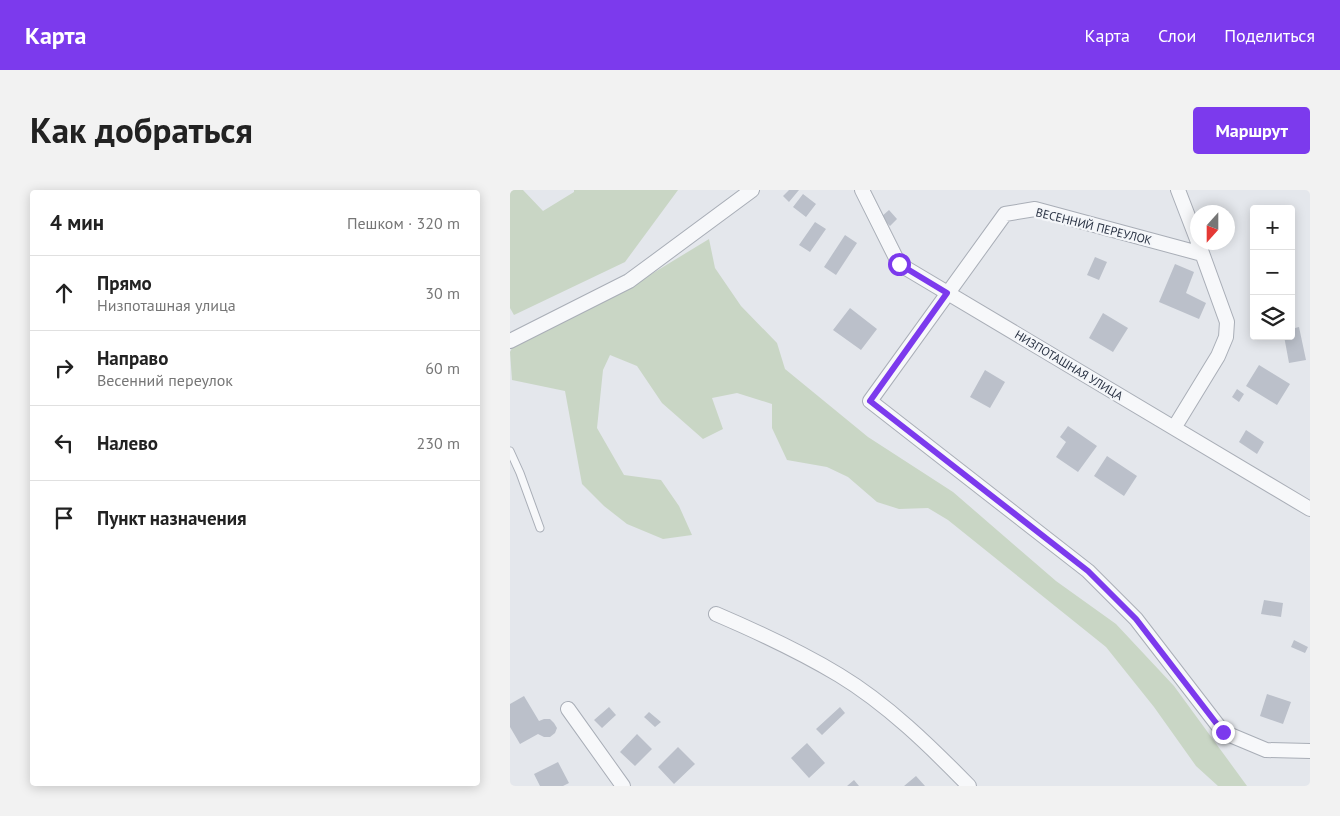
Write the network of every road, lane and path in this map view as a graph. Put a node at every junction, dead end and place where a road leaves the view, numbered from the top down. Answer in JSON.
{"nodes":[{"id":1,"x":752,"y":190,"type":"edge"},
{"id":2,"x":862,"y":190,"type":"edge"},
{"id":3,"x":1178,"y":190,"type":"edge"},
{"id":4,"x":1190,"y":222,"type":"edge"},
{"id":5,"x":1190,"y":244,"type":"edge"},
{"id":6,"x":1200,"y":250,"type":"edge"},
{"id":7,"x":947,"y":293,"type":"junction"},
{"id":8,"x":510,"y":341,"type":"edge"},
{"id":9,"x":1174,"y":428,"type":"junction"},
{"id":10,"x":510,"y":451,"type":"edge"},
{"id":11,"x":1310,"y":509,"type":"edge"},
{"id":12,"x":540,"y":528,"type":"dead end"},
{"id":13,"x":716,"y":614,"type":"dead end"},
{"id":14,"x":568,"y":709,"type":"dead end"},
{"id":15,"x":1310,"y":751,"type":"edge"},
{"id":16,"x":623,"y":786,"type":"edge"},
{"id":17,"x":969,"y":786,"type":"edge"}],
"edges":[{"from":1,"to":8,"type":"street"},
{"from":2,"to":7,"type":"street","name":"НИЗПОТАШНАЯ УЛИЦА"},
{"from":3,"to":4,"type":"street"},
{"from":5,"to":7,"type":"street","name":"ВЕСЕННИЙ ПЕРЕУЛОК"},
{"from":6,"to":9,"type":"street"},
{"from":7,"to":9,"type":"street","name":"НИЗПОТАШНАЯ УЛИЦА"},
{"from":7,"to":15,"type":"street","name":"ВЕСЕННИЙ ПЕРЕУЛОК"},
{"from":9,"to":11,"type":"street","name":"НИЗПОТАШНАЯ УЛИЦА"},
{"from":10,"to":12,"type":"lane"},
{"from":13,"to":17,"type":"street"},
{"from":14,"to":16,"type":"street"}]}
